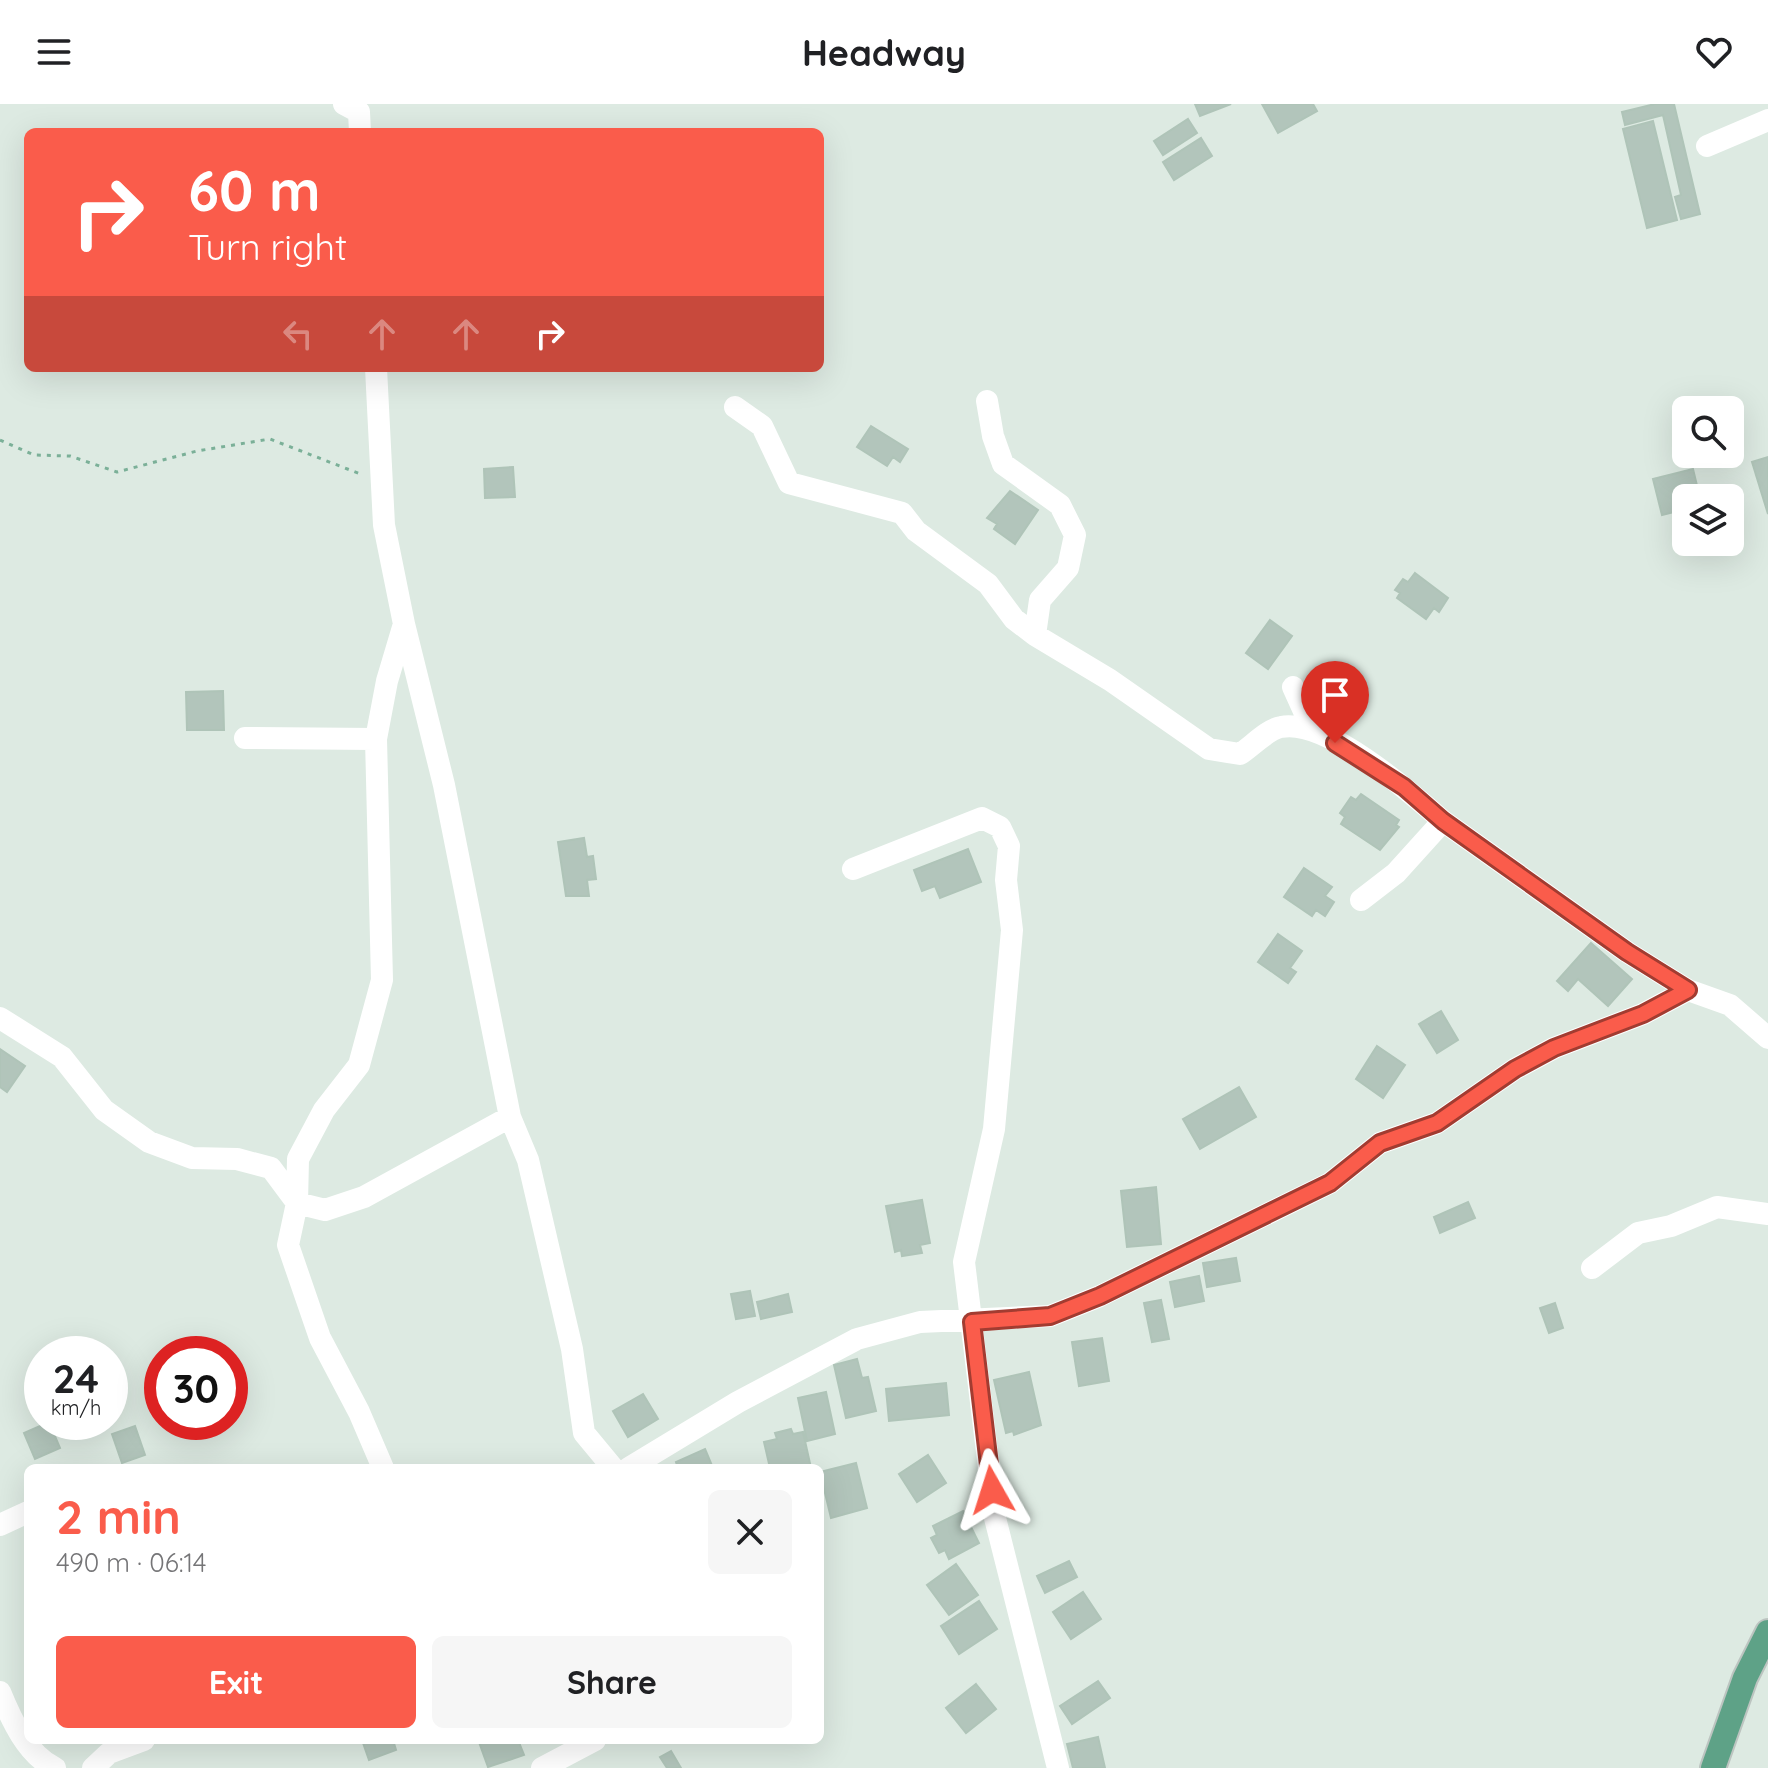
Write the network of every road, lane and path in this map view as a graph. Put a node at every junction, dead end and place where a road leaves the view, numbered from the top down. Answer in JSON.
{"nodes":[{"id":1,"x":344,"y":104,"type":"edge"},
{"id":2,"x":1768,"y":120,"type":"edge"},
{"id":3,"x":360,"y":128,"type":"edge"},
{"id":4,"x":1707,"y":146,"type":"dead end"},
{"id":5,"x":376,"y":372,"type":"edge"},
{"id":6,"x":987,"y":401,"type":"dead end"},
{"id":7,"x":735,"y":407,"type":"dead end"},
{"id":8,"x":0,"y":440,"type":"edge"},
{"id":9,"x":383,"y":479,"type":"junction"},
{"id":10,"x":404,"y":624,"type":"junction"},
{"id":11,"x":1035,"y":635,"type":"junction"},
{"id":12,"x":1293,"y":687,"type":"dead end"},
{"id":13,"x":1312,"y":729,"type":"junction"},
{"id":14,"x":245,"y":738,"type":"dead end"},
{"id":15,"x":376,"y":739,"type":"junction"},
{"id":16,"x":1443,"y":821,"type":"junction"},
{"id":17,"x":853,"y":869,"type":"dead end"},
{"id":18,"x":1361,"y":900,"type":"dead end"},
{"id":19,"x":1688,"y":990,"type":"junction"},
{"id":20,"x":0,"y":1018,"type":"edge"},
{"id":21,"x":1768,"y":1038,"type":"edge"},
{"id":22,"x":510,"y":1117,"type":"junction"},
{"id":23,"x":297,"y":1203,"type":"junction"},
{"id":24,"x":1768,"y":1214,"type":"edge"},
{"id":25,"x":1592,"y":1268,"type":"dead end"},
{"id":26,"x":972,"y":1322,"type":"junction"},
{"id":27,"x":381,"y":1464,"type":"edge"},
{"id":28,"x":610,"y":1464,"type":"edge"},
{"id":29,"x":636,"y":1464,"type":"edge"},
{"id":30,"x":24,"y":1514,"type":"edge"},
{"id":31,"x":0,"y":1525,"type":"edge"},
{"id":32,"x":1768,"y":1632,"type":"edge"},
{"id":33,"x":0,"y":1692,"type":"edge"},
{"id":34,"x":24,"y":1739,"type":"edge"},
{"id":35,"x":28,"y":1744,"type":"edge"},
{"id":36,"x":133,"y":1744,"type":"edge"},
{"id":37,"x":586,"y":1744,"type":"edge"},
{"id":38,"x":550,"y":1759,"type":"edge"},
{"id":39,"x":55,"y":1768,"type":"edge"},
{"id":40,"x":93,"y":1768,"type":"edge"},
{"id":41,"x":1058,"y":1768,"type":"edge"},
{"id":42,"x":1713,"y":1768,"type":"edge"}],
"edges":[{"from":1,"to":3,"type":"street"},
{"from":2,"to":4,"type":"street"},
{"from":5,"to":9,"type":"street"},
{"from":6,"to":11,"type":"street"},
{"from":7,"to":11,"type":"street"},
{"from":8,"to":9,"type":"path"},
{"from":9,"to":10,"type":"street"},
{"from":10,"to":15,"type":"street"},
{"from":10,"to":22,"type":"street"},
{"from":11,"to":13,"type":"street"},
{"from":12,"to":13,"type":"street"},
{"from":13,"to":16,"type":"street"},
{"from":14,"to":15,"type":"street"},
{"from":15,"to":23,"type":"street"},
{"from":16,"to":18,"type":"street"},
{"from":16,"to":19,"type":"street"},
{"from":17,"to":26,"type":"street"},
{"from":19,"to":21,"type":"street"},
{"from":19,"to":26,"type":"street"},
{"from":20,"to":23,"type":"street"},
{"from":22,"to":23,"type":"street"},
{"from":22,"to":28,"type":"street"},
{"from":23,"to":27,"type":"street"},
{"from":24,"to":25,"type":"street"},
{"from":26,"to":29,"type":"street"},
{"from":26,"to":41,"type":"street"},
{"from":30,"to":31,"type":"street"},
{"from":32,"to":42,"type":"main road"},
{"from":33,"to":34,"type":"street"},
{"from":35,"to":39,"type":"street"},
{"from":36,"to":40,"type":"street"},
{"from":37,"to":38,"type":"street"}]}
